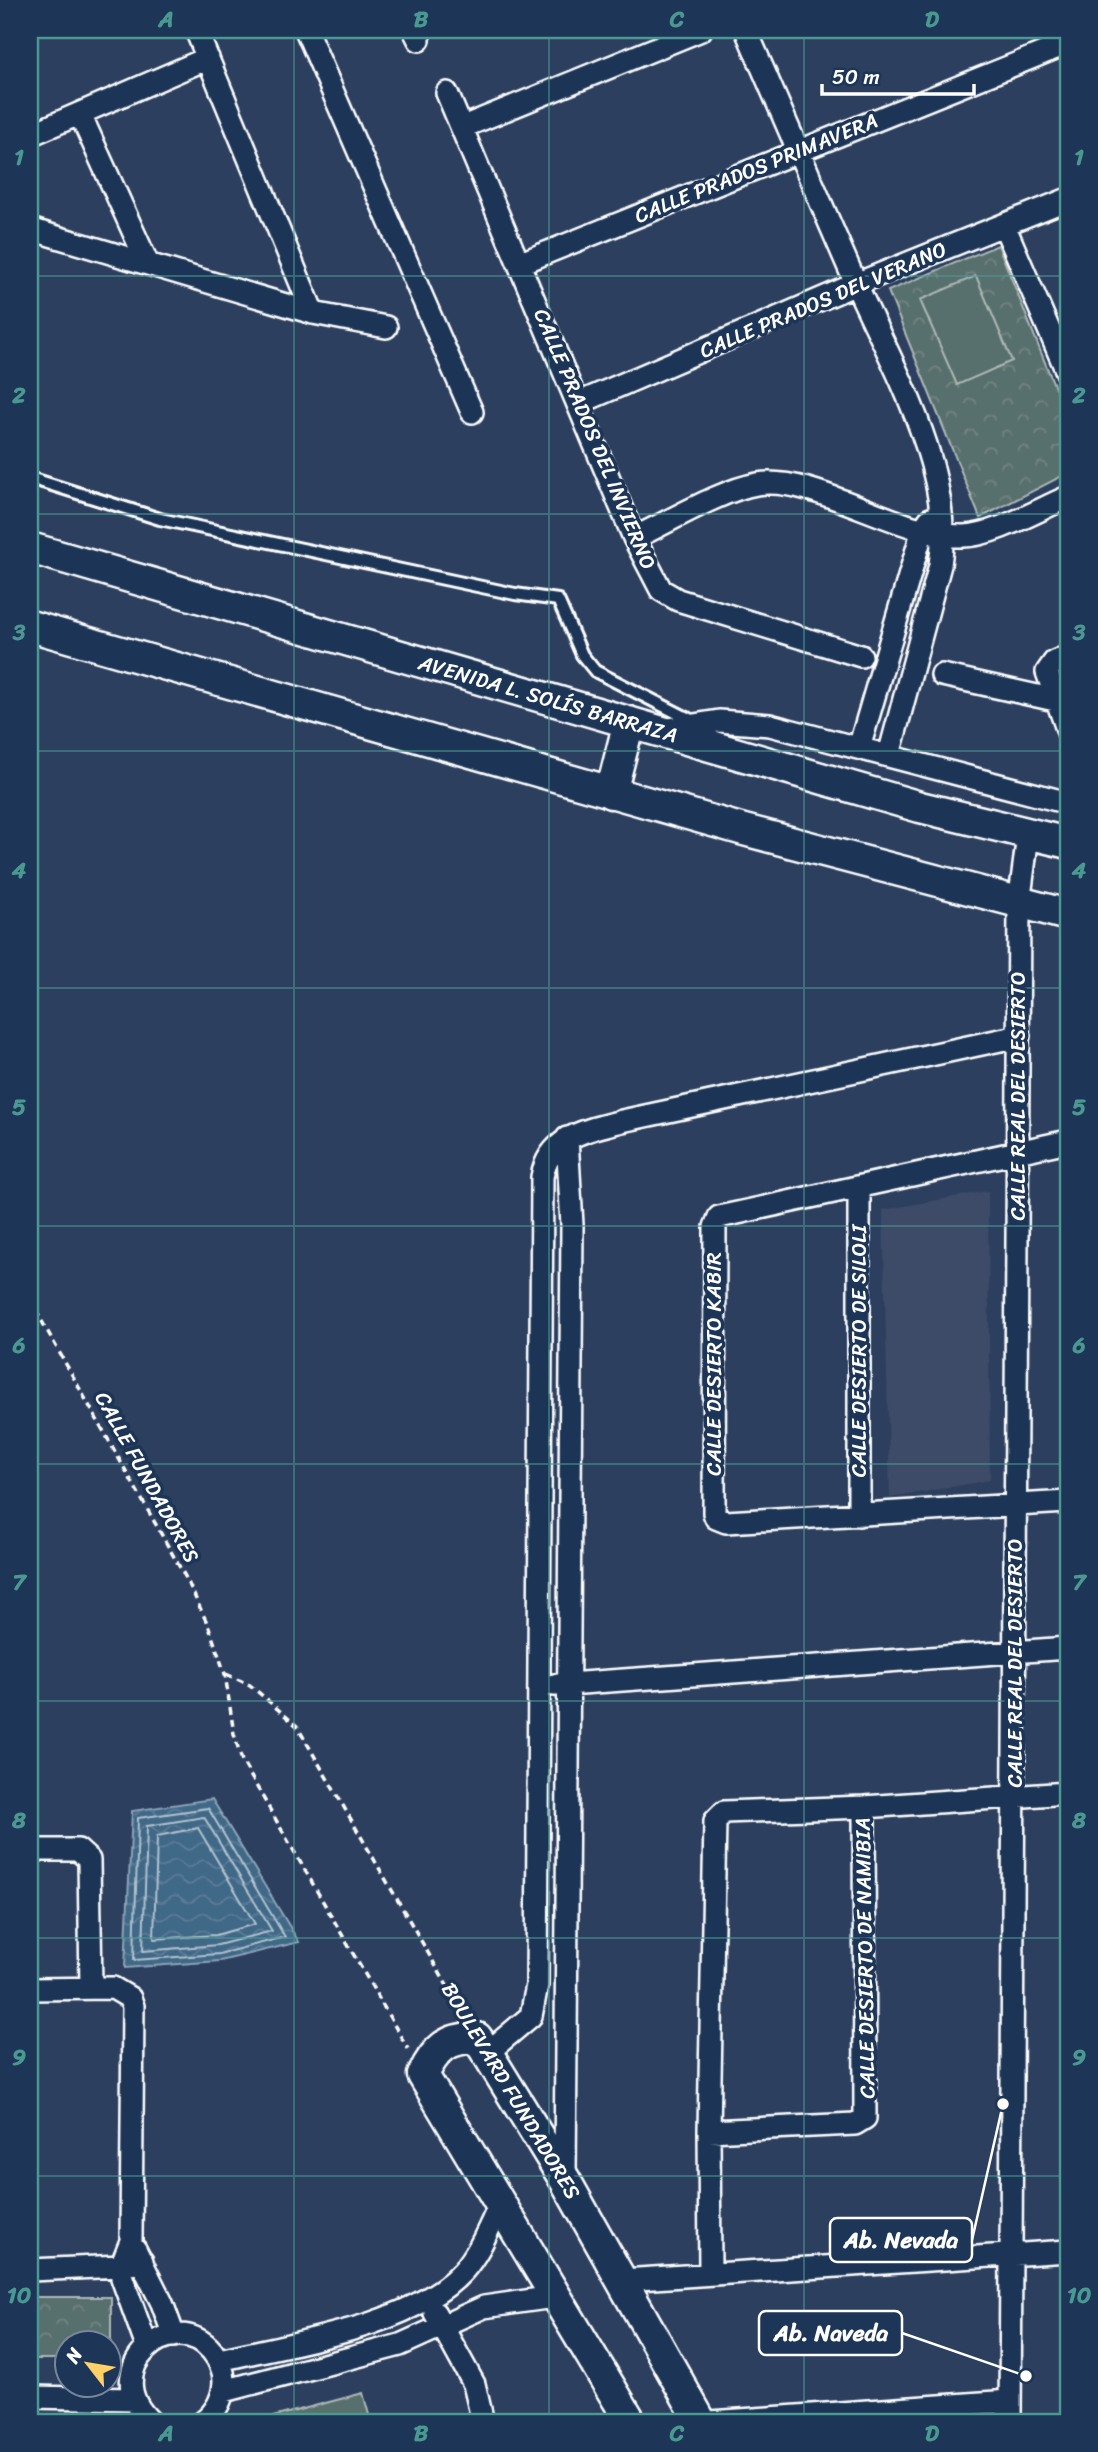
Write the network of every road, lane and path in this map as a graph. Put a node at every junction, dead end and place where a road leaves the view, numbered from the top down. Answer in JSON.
{"nodes":[{"id":1,"x":196,"y":30,"type":"edge"},
{"id":2,"x":306,"y":30,"type":"edge"},
{"id":3,"x":701,"y":30,"type":"edge"},
{"id":4,"x":746,"y":30,"type":"edge"},
{"id":5,"x":1068,"y":43,"type":"edge"},
{"id":6,"x":208,"y":58,"type":"junction"},
{"id":7,"x":447,"y":93,"type":"dead end"},
{"id":8,"x":80,"y":114,"type":"junction"},
{"id":9,"x":463,"y":127,"type":"junction"},
{"id":10,"x":30,"y":135,"type":"edge"},
{"id":11,"x":799,"y":151,"type":"junction"},
{"id":12,"x":1068,"y":199,"type":"edge"},
{"id":13,"x":1004,"y":225,"type":"junction"},
{"id":14,"x":30,"y":229,"type":"edge"},
{"id":15,"x":521,"y":263,"type":"junction"},
{"id":16,"x":148,"y":264,"type":"junction"},
{"id":17,"x":856,"y":284,"type":"junction"},
{"id":18,"x":313,"y":313,"type":"junction"},
{"id":19,"x":386,"y":327,"type":"dead end"},
{"id":20,"x":1068,"y":374,"type":"edge"},
{"id":21,"x":579,"y":403,"type":"junction"},
{"id":22,"x":472,"y":412,"type":"dead end"},
{"id":23,"x":30,"y":478,"type":"edge"},
{"id":24,"x":1068,"y":497,"type":"edge"},
{"id":25,"x":939,"y":506,"type":"junction"},
{"id":26,"x":923,"y":529,"type":"junction"},
{"id":27,"x":945,"y":535,"type":"junction"},
{"id":28,"x":634,"y":538,"type":"junction"},
{"id":29,"x":30,"y":548,"type":"edge"},
{"id":30,"x":30,"y":626,"type":"edge"},
{"id":31,"x":861,"y":656,"type":"dead end"},
{"id":32,"x":1068,"y":656,"type":"edge"},
{"id":33,"x":942,"y":675,"type":"dead end"},
{"id":34,"x":1055,"y":700,"type":"junction"},
{"id":35,"x":629,"y":722,"type":"junction"},
{"id":36,"x":695,"y":722,"type":"junction"},
{"id":37,"x":659,"y":731,"type":"junction"},
{"id":38,"x":1068,"y":732,"type":"edge"},
{"id":39,"x":859,"y":748,"type":"junction"},
{"id":40,"x":889,"y":755,"type":"junction"},
{"id":41,"x":611,"y":793,"type":"junction"},
{"id":42,"x":1068,"y":803,"type":"edge"},
{"id":43,"x":1028,"y":835,"type":"junction"},
{"id":44,"x":1068,"y":843,"type":"edge"},
{"id":45,"x":1019,"y":904,"type":"junction"},
{"id":46,"x":1068,"y":915,"type":"edge"},
{"id":47,"x":1018,"y":1036,"type":"junction"},
{"id":48,"x":567,"y":1138,"type":"junction"},
{"id":49,"x":1068,"y":1141,"type":"edge"},
{"id":50,"x":1018,"y":1152,"type":"junction"},
{"id":51,"x":859,"y":1187,"type":"junction"},
{"id":52,"x":30,"y":1300,"type":"edge"},
{"id":53,"x":1068,"y":1502,"type":"edge"},
{"id":54,"x":1014,"y":1506,"type":"junction"},
{"id":55,"x":859,"y":1515,"type":"junction"},
{"id":56,"x":1068,"y":1648,"type":"edge"},
{"id":57,"x":1013,"y":1652,"type":"junction"},
{"id":58,"x":225,"y":1674,"type":"junction"},
{"id":59,"x":568,"y":1684,"type":"junction"},
{"id":60,"x":539,"y":1685,"type":"junction"},
{"id":61,"x":1068,"y":1793,"type":"edge"},
{"id":62,"x":1015,"y":1796,"type":"junction"},
{"id":63,"x":864,"y":1807,"type":"junction"},
{"id":64,"x":30,"y":1850,"type":"edge"},
{"id":65,"x":91,"y":1987,"type":"junction"},
{"id":66,"x":30,"y":1989,"type":"edge"},
{"id":67,"x":482,"y":2046,"type":"junction"},
{"id":68,"x":423,"y":2075,"type":"junction"},
{"id":69,"x":709,"y":2131,"type":"junction"},
{"id":70,"x":565,"y":2180,"type":"junction"},
{"id":71,"x":500,"y":2205,"type":"junction"},
{"id":72,"x":1068,"y":2251,"type":"edge"},
{"id":73,"x":1011,"y":2254,"type":"junction"},
{"id":74,"x":132,"y":2264,"type":"junction"},
{"id":75,"x":30,"y":2270,"type":"edge"},
{"id":76,"x":710,"y":2273,"type":"junction"},
{"id":77,"x":623,"y":2280,"type":"junction"},
{"id":78,"x":554,"y":2297,"type":"junction"},
{"id":79,"x":426,"y":2299,"type":"junction"},
{"id":80,"x":441,"y":2325,"type":"junction"},
{"id":81,"x":174,"y":2336,"type":"junction"},
{"id":82,"x":147,"y":2347,"type":"junction"},
{"id":83,"x":219,"y":2360,"type":"junction"},
{"id":84,"x":224,"y":2390,"type":"junction"},
{"id":85,"x":30,"y":2397,"type":"edge"},
{"id":86,"x":133,"y":2399,"type":"junction"},
{"id":87,"x":1010,"y":2412,"type":"edge"},
{"id":88,"x":151,"y":2422,"type":"edge"},
{"id":89,"x":203,"y":2422,"type":"edge"},
{"id":90,"x":482,"y":2422,"type":"edge"},
{"id":91,"x":631,"y":2422,"type":"edge"},
{"id":92,"x":701,"y":2422,"type":"edge"},
{"id":93,"x":710,"y":2422,"type":"edge"}],
"edges":[{"from":1,"to":6,"type":"street"},
{"from":2,"to":22,"type":"street"},
{"from":3,"to":9,"type":"street"},
{"from":4,"to":11,"type":"street"},
{"from":5,"to":11,"type":"street","name":"CALLE PRADOS PRIMAVERA"},
{"from":6,"to":8,"type":"street"},
{"from":6,"to":18,"type":"street"},
{"from":7,"to":9,"type":"street","name":"CALLE PRADOS DEL INVIERNO"},
{"from":8,"to":10,"type":"street"},
{"from":8,"to":16,"type":"street"},
{"from":9,"to":15,"type":"street","name":"CALLE PRADOS DEL INVIERNO"},
{"from":11,"to":15,"type":"street","name":"CALLE PRADOS PRIMAVERA"},
{"from":11,"to":17,"type":"street"},
{"from":12,"to":13,"type":"street","name":"CALLE PRADOS DEL VERANO"},
{"from":13,"to":17,"type":"street","name":"CALLE PRADOS DEL VERANO"},
{"from":13,"to":20,"type":"street"},
{"from":14,"to":16,"type":"street"},
{"from":15,"to":21,"type":"street","name":"CALLE PRADOS DEL INVIERNO"},
{"from":16,"to":18,"type":"street"},
{"from":17,"to":21,"type":"street","name":"CALLE PRADOS DEL VERANO"},
{"from":17,"to":25,"type":"street"},
{"from":18,"to":19,"type":"street"},
{"from":21,"to":28,"type":"street","name":"CALLE PRADOS DEL INVIERNO"},
{"from":23,"to":36,"type":"lane"},
{"from":24,"to":27,"type":"street"},
{"from":25,"to":26,"type":"street"},
{"from":25,"to":27,"type":"street"},
{"from":26,"to":27,"type":"street"},
{"from":26,"to":28,"type":"street"},
{"from":26,"to":39,"type":"street"},
{"from":27,"to":40,"type":"street"},
{"from":28,"to":31,"type":"street","name":"CALLE PRADOS DEL INVIERNO"},
{"from":29,"to":35,"type":"main road","name":"AVENIDA L. SOLÍS BARRAZA"},
{"from":30,"to":41,"type":"main road"},
{"from":32,"to":34,"type":"street"},
{"from":33,"to":34,"type":"street"},
{"from":34,"to":38,"type":"street"},
{"from":35,"to":37,"type":"main road","name":"AVENIDA L. SOLÍS BARRAZA"},
{"from":35,"to":41,"type":"main road"},
{"from":36,"to":37,"type":"street"},
{"from":36,"to":39,"type":"street"},
{"from":37,"to":43,"type":"main road","name":"AVENIDA L. SOLÍS BARRAZA"},
{"from":39,"to":40,"type":"street"},
{"from":40,"to":42,"type":"street"},
{"from":41,"to":45,"type":"main road"},
{"from":43,"to":44,"type":"main road","name":"AVENIDA L. SOLÍS BARRAZA"},
{"from":43,"to":45,"type":"street","name":"CALLE REAL DEL DESIERTO"},
{"from":45,"to":46,"type":"main road"},
{"from":45,"to":47,"type":"street","name":"CALLE REAL DEL DESIERTO"},
{"from":47,"to":48,"type":"street"},
{"from":47,"to":50,"type":"street","name":"CALLE REAL DEL DESIERTO"},
{"from":48,"to":59,"type":"street"},
{"from":48,"to":60,"type":"street"},
{"from":49,"to":50,"type":"street","name":"CALLE DESIERTO KABIR"},
{"from":50,"to":51,"type":"street","name":"CALLE DESIERTO KABIR"},
{"from":50,"to":54,"type":"street","name":"CALLE REAL DEL DESIERTO"},
{"from":51,"to":55,"type":"street","name":"CALLE DESIERTO DE SILOLI"},
{"from":51,"to":55,"type":"street","name":"CALLE DESIERTO KABIR"},
{"from":52,"to":58,"type":"path","name":"CALLE FUNDADORES"},
{"from":53,"to":54,"type":"street","name":"CALLE DESIERTO KABIR"},
{"from":54,"to":55,"type":"street","name":"CALLE DESIERTO KABIR"},
{"from":54,"to":57,"type":"street","name":"CALLE REAL DEL DESIERTO"},
{"from":56,"to":57,"type":"street"},
{"from":57,"to":59,"type":"street"},
{"from":57,"to":62,"type":"street","name":"CALLE REAL DEL DESIERTO"},
{"from":58,"to":67,"type":"path","name":"BOULEVARD FUNDADORES"},
{"from":58,"to":68,"type":"path","name":"CALLE FUNDADORES"},
{"from":59,"to":60,"type":"street"},
{"from":59,"to":70,"type":"street"},
{"from":60,"to":67,"type":"street"},
{"from":61,"to":62,"type":"street","name":"CALLE DESIERTO DE NAMIBIA"},
{"from":62,"to":63,"type":"street","name":"CALLE DESIERTO DE NAMIBIA"},
{"from":62,"to":73,"type":"street","name":"CALLE REAL DEL DESIERTO"},
{"from":63,"to":69,"type":"street","name":"CALLE DESIERTO DE NAMIBIA"},
{"from":63,"to":69,"type":"street","name":"CALLE DESIERTO DE NAMIBIA"},
{"from":64,"to":65,"type":"street"},
{"from":65,"to":66,"type":"street"},
{"from":65,"to":74,"type":"street"},
{"from":67,"to":68,"type":"main road"},
{"from":67,"to":70,"type":"main road","name":"BOULEVARD FUNDADORES"},
{"from":68,"to":71,"type":"main road"},
{"from":69,"to":76,"type":"street","name":"CALLE DESIERTO DE NAMIBIA"},
{"from":70,"to":77,"type":"main road","name":"BOULEVARD FUNDADORES"},
{"from":71,"to":78,"type":"main road"},
{"from":71,"to":79,"type":"street"},
{"from":72,"to":73,"type":"street"},
{"from":73,"to":76,"type":"street"},
{"from":73,"to":87,"type":"street","name":"CALLE REAL DEL DESIERTO"},
{"from":74,"to":75,"type":"street"},
{"from":74,"to":81,"type":"street"},
{"from":74,"to":82,"type":"street"},
{"from":76,"to":77,"type":"street"},
{"from":77,"to":92,"type":"main road","name":"BOULEVARD FUNDADORES"},
{"from":78,"to":80,"type":"street"},
{"from":78,"to":91,"type":"main road"},
{"from":79,"to":80,"type":"street"},
{"from":79,"to":83,"type":"street"},
{"from":80,"to":84,"type":"street"},
{"from":80,"to":90,"type":"street"},
{"from":81,"to":82,"type":"street"},
{"from":81,"to":83,"type":"street"},
{"from":82,"to":86,"type":"street"},
{"from":83,"to":84,"type":"street"},
{"from":84,"to":89,"type":"street"},
{"from":85,"to":86,"type":"street"},
{"from":86,"to":88,"type":"street"},
{"from":87,"to":93,"type":"street"}]}
